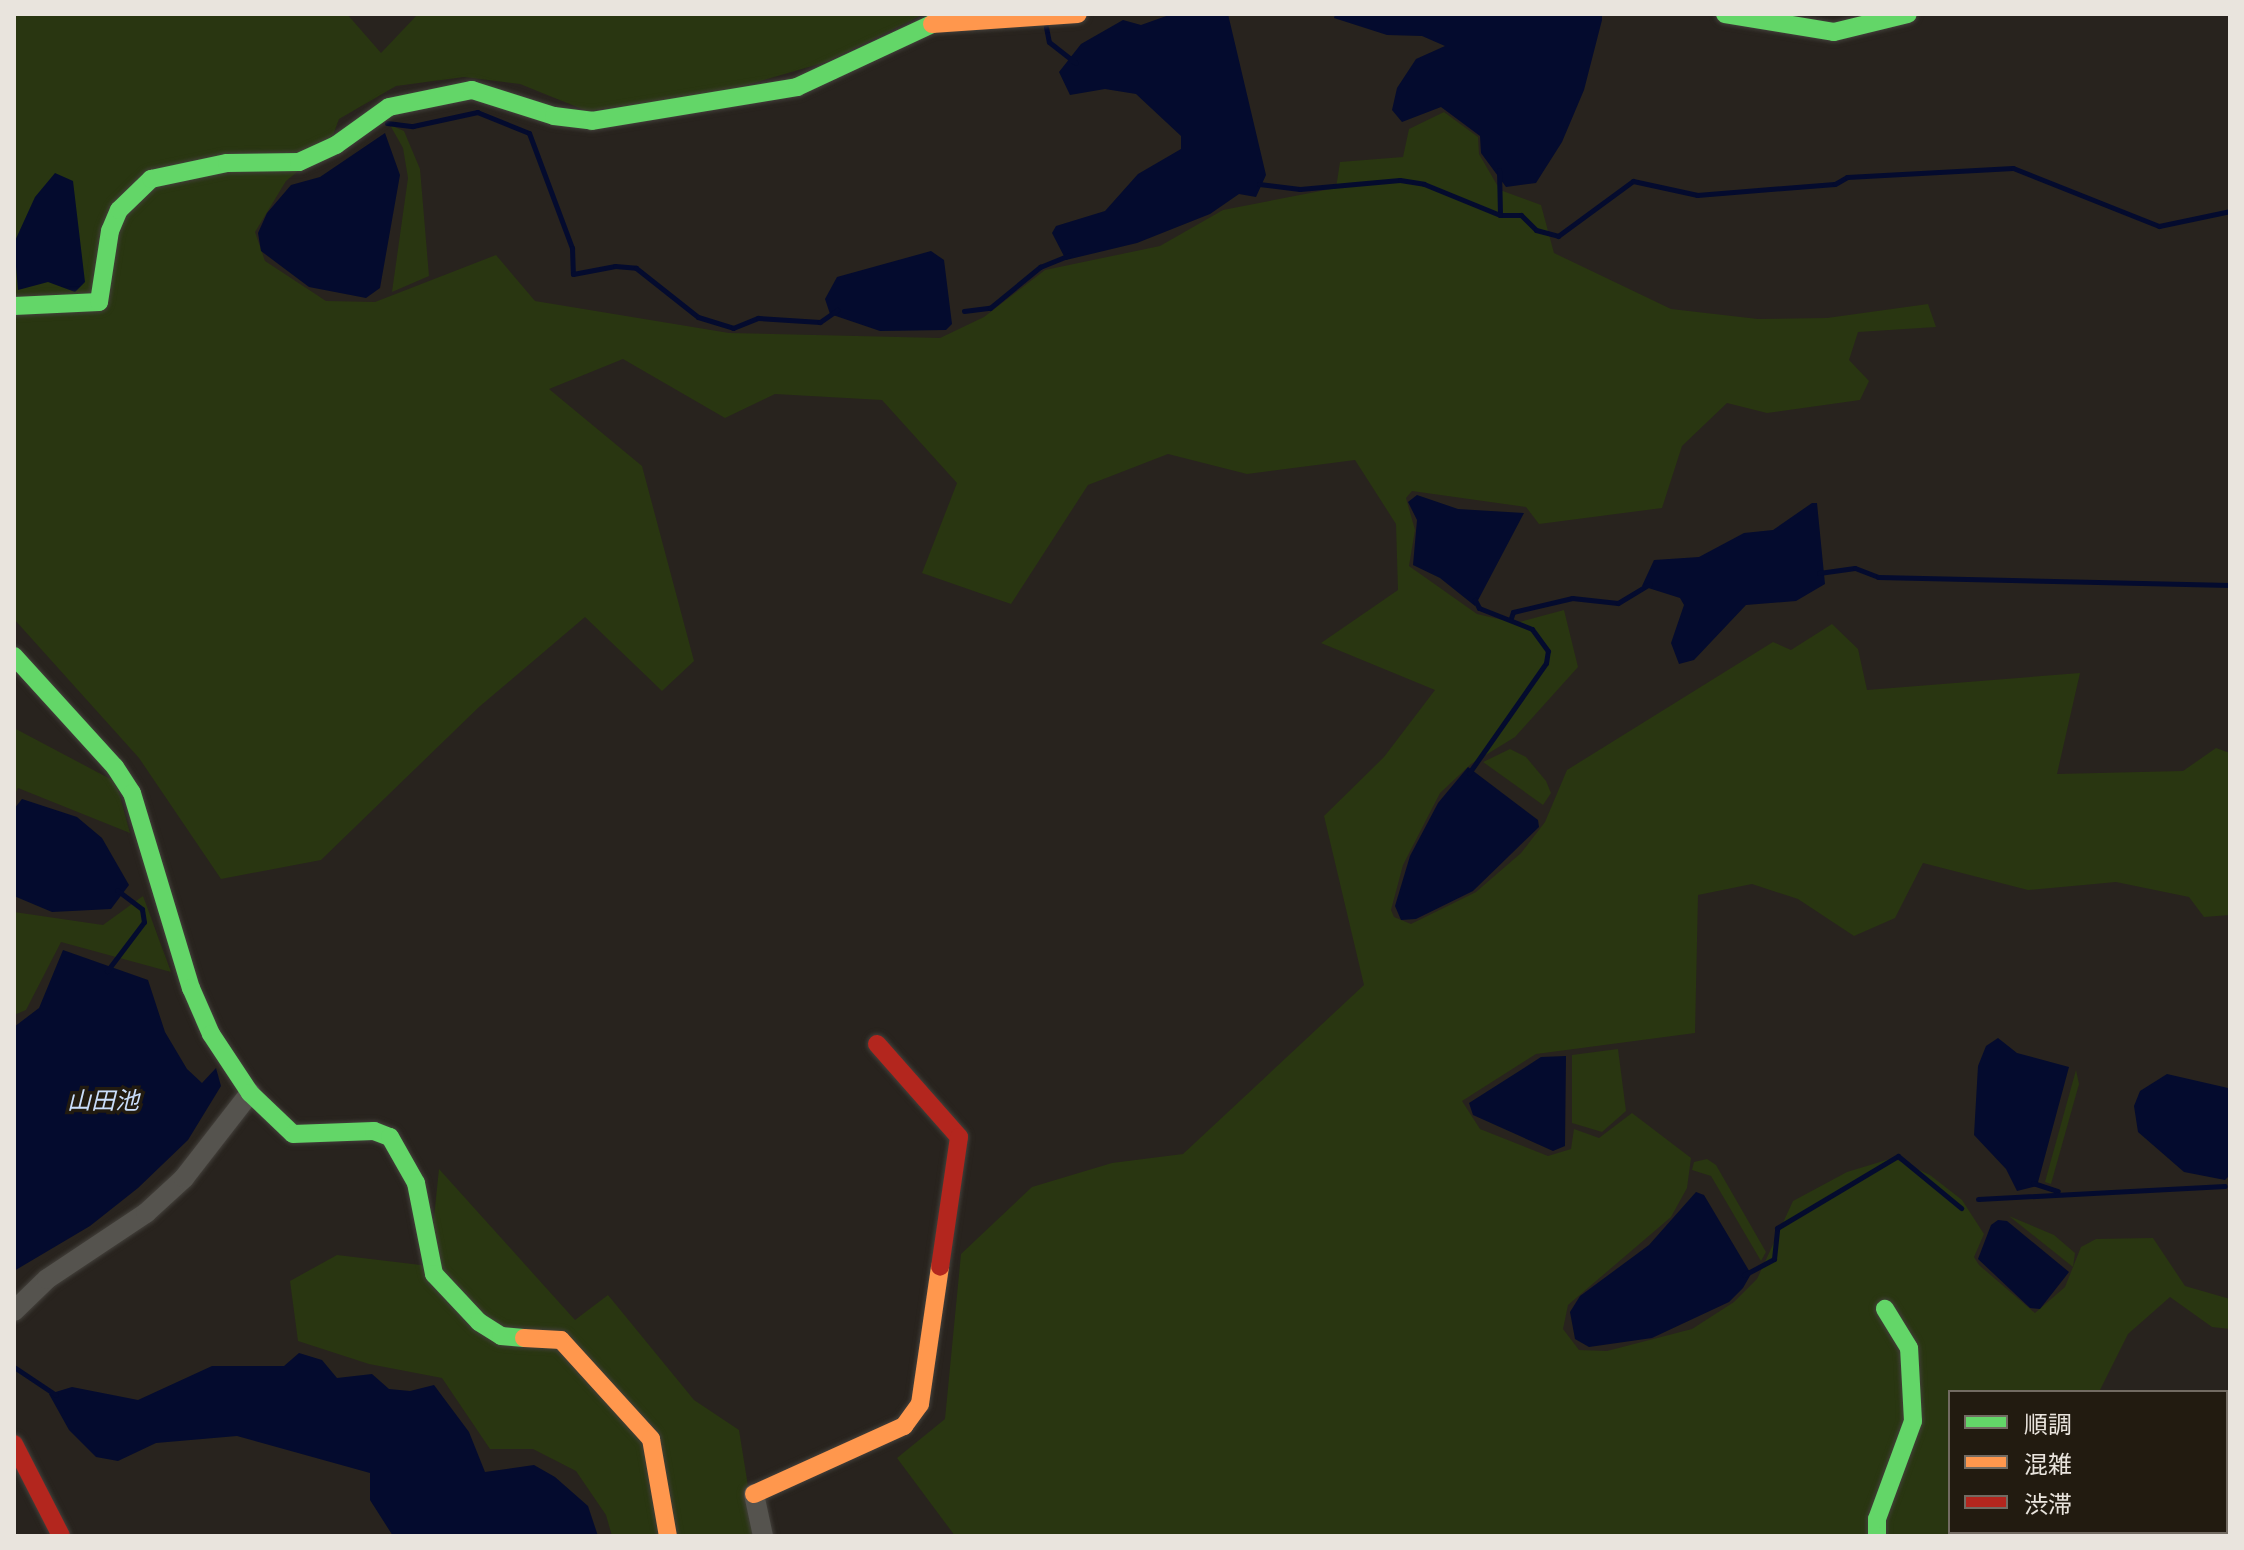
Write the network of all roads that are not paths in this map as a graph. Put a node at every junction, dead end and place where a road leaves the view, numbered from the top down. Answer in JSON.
{"nodes":[{"id":1,"x":1078,"y":14,"type":"edge"},
{"id":2,"x":1725,"y":14,"type":"edge"},
{"id":3,"x":1908,"y":14,"type":"edge"},
{"id":4,"x":14,"y":306,"type":"edge"},
{"id":5,"x":14,"y":656,"type":"edge"},
{"id":6,"x":877,"y":1044,"type":"dead end"},
{"id":7,"x":250,"y":1093,"type":"junction"},
{"id":8,"x":1885,"y":1309,"type":"dead end"},
{"id":9,"x":14,"y":1311,"type":"edge"},
{"id":10,"x":14,"y":1444,"type":"edge"},
{"id":11,"x":754,"y":1494,"type":"joint"},
{"id":12,"x":61,"y":1536,"type":"edge"},
{"id":13,"x":668,"y":1536,"type":"edge"},
{"id":14,"x":763,"y":1536,"type":"edge"},
{"id":15,"x":1877,"y":1536,"type":"edge"}],
"edges":[{"from":1,"to":4,"type":"street"},
{"from":2,"to":3,"type":"street"},
{"from":5,"to":7,"type":"street"},
{"from":6,"to":11,"type":"street"},
{"from":7,"to":9,"type":"street"},
{"from":7,"to":13,"type":"street"},
{"from":8,"to":15,"type":"street"},
{"from":10,"to":12,"type":"street"},
{"from":11,"to":14,"type":"street"}]}
